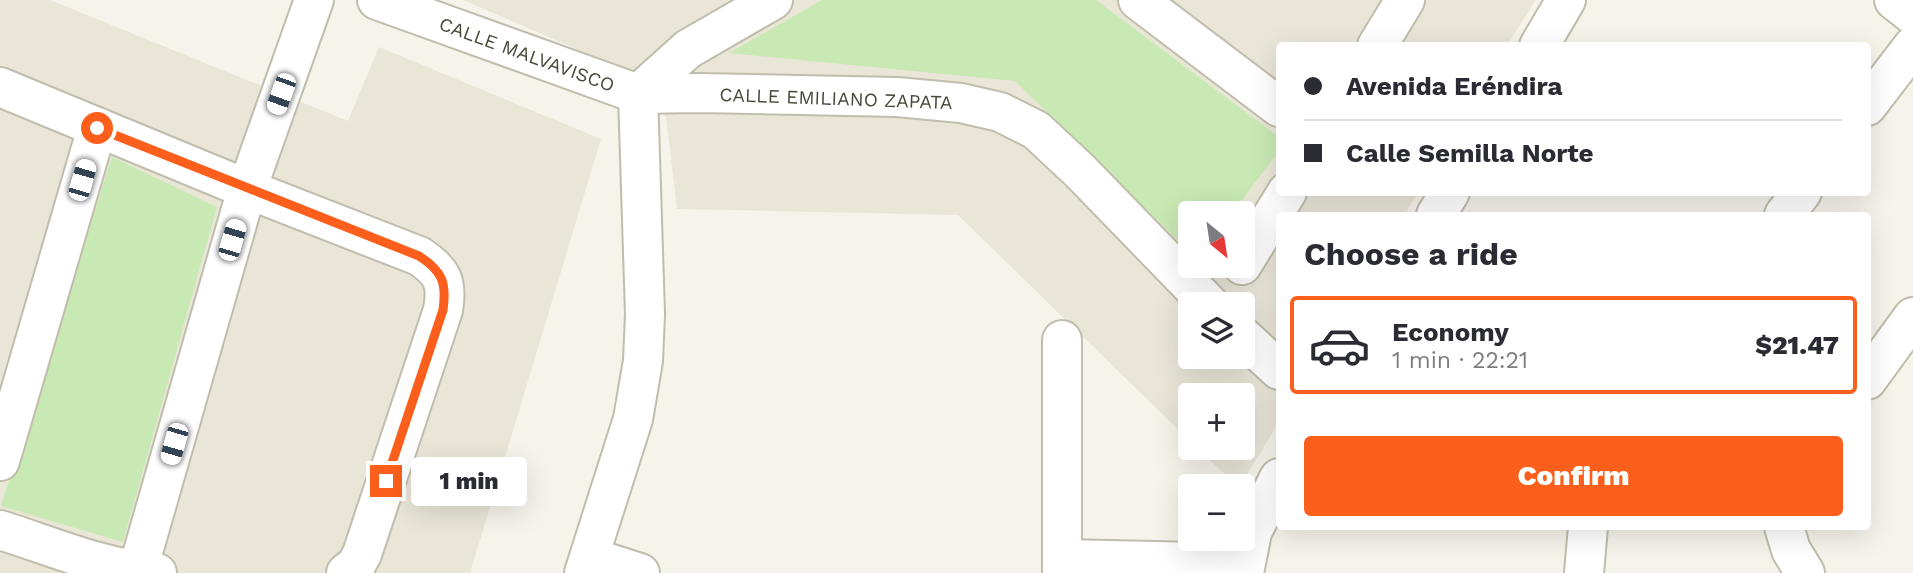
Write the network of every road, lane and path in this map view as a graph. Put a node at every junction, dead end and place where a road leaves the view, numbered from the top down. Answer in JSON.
{"nodes":[{"id":1,"x":314,"y":0,"type":"edge"},
{"id":2,"x":377,"y":0,"type":"edge"},
{"id":3,"x":773,"y":0,"type":"edge"},
{"id":4,"x":1138,"y":0,"type":"edge"},
{"id":5,"x":1405,"y":0,"type":"edge"},
{"id":6,"x":1566,"y":0,"type":"edge"},
{"id":7,"x":1894,"y":0,"type":"edge"},
{"id":8,"x":1913,"y":15,"type":"edge"},
{"id":9,"x":1379,"y":42,"type":"edge"},
{"id":10,"x":1541,"y":42,"type":"edge"},
{"id":11,"x":1913,"y":46,"type":"edge"},
{"id":12,"x":0,"y":87,"type":"edge"},
{"id":13,"x":638,"y":94,"type":"junction"},
{"id":14,"x":1871,"y":101,"type":"edge"},
{"id":15,"x":1276,"y":105,"type":"edge"},
{"id":16,"x":97,"y":128,"type":"junction"},
{"id":17,"x":247,"y":189,"type":"junction"},
{"id":18,"x":1285,"y":196,"type":"edge"},
{"id":19,"x":1255,"y":244,"type":"edge"},
{"id":20,"x":1197,"y":292,"type":"edge"},
{"id":21,"x":1913,"y":317,"type":"edge"},
{"id":22,"x":1062,"y":340,"type":"dead end"},
{"id":23,"x":1255,"y":348,"type":"edge"},
{"id":24,"x":1276,"y":367,"type":"edge"},
{"id":25,"x":1871,"y":375,"type":"edge"},
{"id":26,"x":0,"y":461,"type":"edge"},
{"id":27,"x":1276,"y":484,"type":"edge"},
{"id":28,"x":0,"y":530,"type":"edge"},
{"id":29,"x":1588,"y":530,"type":"edge"},
{"id":30,"x":1785,"y":530,"type":"edge"},
{"id":31,"x":587,"y":565,"type":"edge"},
{"id":32,"x":1063,"y":566,"type":"edge"},
{"id":33,"x":1245,"y":568,"type":"edge"},
{"id":34,"x":144,"y":573,"type":"edge"},
{"id":35,"x":346,"y":573,"type":"edge"},
{"id":36,"x":640,"y":573,"type":"edge"},
{"id":37,"x":1584,"y":573,"type":"edge"},
{"id":38,"x":1805,"y":573,"type":"edge"}],
"edges":[{"from":1,"to":17,"type":"street"},
{"from":2,"to":13,"type":"street","name":"CALLE MALVAVISCO"},
{"from":3,"to":13,"type":"street"},
{"from":4,"to":15,"type":"street"},
{"from":5,"to":9,"type":"street"},
{"from":6,"to":10,"type":"street"},
{"from":7,"to":8,"type":"street"},
{"from":11,"to":14,"type":"street"},
{"from":12,"to":16,"type":"street"},
{"from":13,"to":20,"type":"street","name":"CALLE EMILIANO ZAPATA"},
{"from":13,"to":31,"type":"street"},
{"from":16,"to":17,"type":"street"},
{"from":16,"to":26,"type":"street"},
{"from":17,"to":34,"type":"street"},
{"from":17,"to":35,"type":"street"},
{"from":18,"to":19,"type":"street"},
{"from":21,"to":25,"type":"street"},
{"from":22,"to":32,"type":"street"},
{"from":23,"to":24,"type":"street"},
{"from":27,"to":33,"type":"street"},
{"from":28,"to":34,"type":"street"},
{"from":29,"to":37,"type":"street"},
{"from":30,"to":38,"type":"street"},
{"from":31,"to":36,"type":"street"},
{"from":32,"to":33,"type":"street"}]}
